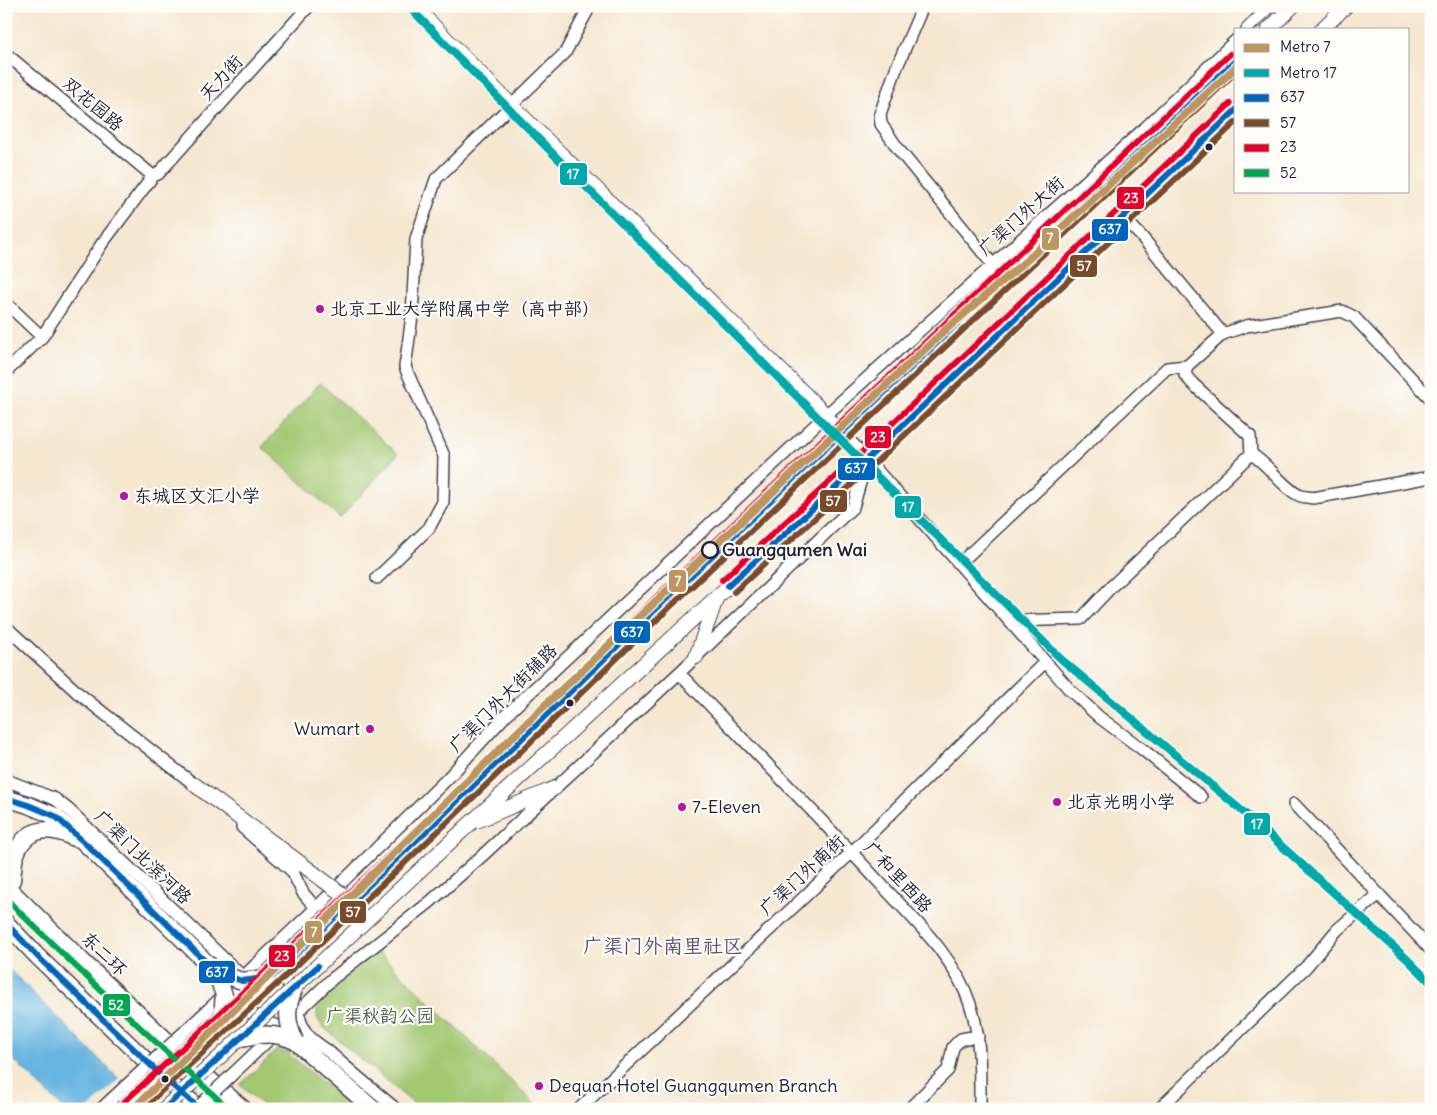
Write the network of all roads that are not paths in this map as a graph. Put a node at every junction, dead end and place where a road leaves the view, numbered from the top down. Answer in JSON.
{"nodes":[{"id":1,"x":309,"y":6,"type":"edge"},
{"id":2,"x":414,"y":6,"type":"edge"},
{"id":3,"x":590,"y":6,"type":"edge"},
{"id":4,"x":923,"y":6,"type":"edge"},
{"id":5,"x":1270,"y":6,"type":"edge"},
{"id":6,"x":1293,"y":6,"type":"edge"},
{"id":7,"x":1346,"y":6,"type":"edge"},
{"id":8,"x":1248,"y":28,"type":"edge"},
{"id":9,"x":1270,"y":28,"type":"edge"},
{"id":10,"x":1323,"y":28,"type":"edge"},
{"id":11,"x":1234,"y":42,"type":"edge"},
{"id":12,"x":6,"y":54,"type":"edge"},
{"id":13,"x":1234,"y":62,"type":"edge"},
{"id":14,"x":511,"y":105,"type":"junction"},
{"id":15,"x":1234,"y":112,"type":"edge"},
{"id":16,"x":156,"y":175,"type":"junction"},
{"id":17,"x":1122,"y":217,"type":"junction"},
{"id":18,"x":993,"y":265,"type":"junction"},
{"id":19,"x":6,"y":302,"type":"edge"},
{"id":20,"x":1223,"y":334,"type":"junction"},
{"id":21,"x":42,"y":337,"type":"junction"},
{"id":22,"x":1187,"y":366,"type":"junction"},
{"id":23,"x":6,"y":372,"type":"edge"},
{"id":24,"x":1431,"y":398,"type":"edge"},
{"id":25,"x":826,"y":415,"type":"junction"},
{"id":26,"x":842,"y":432,"type":"junction"},
{"id":27,"x":1251,"y":454,"type":"junction"},
{"id":28,"x":867,"y":458,"type":"junction"},
{"id":29,"x":1431,"y":474,"type":"edge"},
{"id":30,"x":960,"y":563,"type":"junction"},
{"id":31,"x":377,"y":578,"type":"dead end"},
{"id":32,"x":717,"y":596,"type":"junction"},
{"id":33,"x":1011,"y":621,"type":"junction"},
{"id":34,"x":6,"y":627,"type":"edge"},
{"id":35,"x":696,"y":657,"type":"junction"},
{"id":36,"x":1045,"y":662,"type":"junction"},
{"id":37,"x":679,"y":673,"type":"junction"},
{"id":38,"x":6,"y":780,"type":"edge"},
{"id":39,"x":195,"y":785,"type":"junction"},
{"id":40,"x":555,"y":788,"type":"junction"},
{"id":41,"x":1201,"y":797,"type":"dead end"},
{"id":42,"x":6,"y":798,"type":"edge"},
{"id":43,"x":1294,"y":804,"type":"dead end"},
{"id":44,"x":465,"y":828,"type":"junction"},
{"id":45,"x":87,"y":845,"type":"junction"},
{"id":46,"x":852,"y":852,"type":"junction"},
{"id":47,"x":8,"y":880,"type":"edge"},
{"id":48,"x":1379,"y":894,"type":"junction"},
{"id":49,"x":351,"y":901,"type":"junction"},
{"id":50,"x":316,"y":908,"type":"junction"},
{"id":51,"x":6,"y":923,"type":"edge"},
{"id":52,"x":6,"y":943,"type":"edge"},
{"id":53,"x":1431,"y":950,"type":"edge"},
{"id":54,"x":36,"y":955,"type":"junction"},
{"id":55,"x":216,"y":972,"type":"junction"},
{"id":56,"x":272,"y":977,"type":"junction"},
{"id":57,"x":240,"y":980,"type":"junction"},
{"id":58,"x":294,"y":989,"type":"junction"},
{"id":59,"x":298,"y":1012,"type":"junction"},
{"id":60,"x":220,"y":1024,"type":"junction"},
{"id":61,"x":282,"y":1027,"type":"junction"},
{"id":62,"x":978,"y":1036,"type":"junction"},
{"id":63,"x":241,"y":1038,"type":"junction"},
{"id":64,"x":295,"y":1041,"type":"junction"},
{"id":65,"x":101,"y":1109,"type":"edge"},
{"id":66,"x":129,"y":1109,"type":"edge"},
{"id":67,"x":164,"y":1109,"type":"edge"},
{"id":68,"x":198,"y":1109,"type":"edge"},
{"id":69,"x":243,"y":1109,"type":"edge"},
{"id":70,"x":373,"y":1109,"type":"edge"},
{"id":71,"x":396,"y":1109,"type":"edge"},
{"id":72,"x":579,"y":1109,"type":"edge"},
{"id":73,"x":909,"y":1109,"type":"edge"},
{"id":74,"x":980,"y":1109,"type":"edge"},
{"id":75,"x":1159,"y":1109,"type":"edge"}],
"edges":[{"from":1,"to":16,"type":"street","name":"天力街"},
{"from":2,"to":14,"type":"main road"},
{"from":3,"to":14,"type":"street"},
{"from":4,"to":18,"type":"street"},
{"from":5,"to":8,"type":"street"},
{"from":6,"to":9,"type":"main road"},
{"from":7,"to":10,"type":"main road"},
{"from":11,"to":18,"type":"street","name":"广渠门外大街"},
{"from":12,"to":16,"type":"street","name":"双花园路"},
{"from":13,"to":26,"type":"main road"},
{"from":14,"to":25,"type":"main road"},
{"from":14,"to":31,"type":"street"},
{"from":15,"to":17,"type":"main road"},
{"from":16,"to":21,"type":"street","name":"天力街"},
{"from":17,"to":20,"type":"street"},
{"from":17,"to":28,"type":"main road"},
{"from":18,"to":25,"type":"street","name":"广渠门外大街"},
{"from":19,"to":21,"type":"street"},
{"from":20,"to":22,"type":"street"},
{"from":20,"to":24,"type":"street"},
{"from":21,"to":23,"type":"street","name":"天力街"},
{"from":22,"to":27,"type":"street"},
{"from":22,"to":30,"type":"street"},
{"from":25,"to":26,"type":"street"},
{"from":25,"to":50,"type":"street","name":"广渠门外大街辅路"},
{"from":26,"to":28,"type":"street"},
{"from":26,"to":49,"type":"main road","bridge":true},
{"from":27,"to":29,"type":"street"},
{"from":27,"to":33,"type":"street"},
{"from":28,"to":30,"type":"street"},
{"from":28,"to":32,"type":"main road"},
{"from":28,"to":35,"type":"street"},
{"from":30,"to":33,"type":"street"},
{"from":32,"to":35,"type":"main road"},
{"from":32,"to":44,"type":"main road"},
{"from":33,"to":36,"type":"street"},
{"from":34,"to":39,"type":"street"},
{"from":35,"to":37,"type":"street"},
{"from":36,"to":41,"type":"street"},
{"from":36,"to":46,"type":"street","name":"广渠门外南街"},
{"from":37,"to":40,"type":"street"},
{"from":37,"to":46,"type":"street","name":"广和里西路"},
{"from":38,"to":57,"type":"street","name":"广渠门北滨河路"},
{"from":39,"to":49,"type":"main road","bridge":true},
{"from":39,"to":50,"type":"street"},
{"from":40,"to":44,"type":"main road"},
{"from":40,"to":59,"type":"street"},
{"from":42,"to":45,"type":"highway"},
{"from":43,"to":48,"type":"street"},
{"from":44,"to":58,"type":"main road","bridge":true},
{"from":45,"to":47,"type":"highway"},
{"from":45,"to":55,"type":"highway"},
{"from":46,"to":62,"type":"street","name":"广和里西路"},
{"from":46,"to":72,"type":"street","name":"广渠门外南街"},
{"from":47,"to":69,"type":"highway","name":"东二环"},
{"from":48,"to":53,"type":"street"},
{"from":48,"to":75,"type":"street"},
{"from":49,"to":56,"type":"main road","bridge":true},
{"from":50,"to":57,"type":"street","name":"广渠门外大街辅路"},
{"from":51,"to":54,"type":"highway"},
{"from":52,"to":54,"type":"highway"},
{"from":54,"to":68,"type":"highway"},
{"from":55,"to":56,"type":"highway","bridge":true},
{"from":55,"to":60,"type":"highway","bridge":true},
{"from":56,"to":60,"type":"main road","bridge":true},
{"from":57,"to":59,"type":"street"},
{"from":57,"to":61,"type":"street"},
{"from":57,"to":65,"type":"street","name":"广渠门外大街辅路","bridge":true},
{"from":58,"to":63,"type":"main road","bridge":true},
{"from":58,"to":64,"type":"highway","bridge":true},
{"from":59,"to":61,"type":"street"},
{"from":59,"to":71,"type":"street"},
{"from":60,"to":66,"type":"main road","bridge":true},
{"from":61,"to":68,"type":"street","bridge":true},
{"from":62,"to":73,"type":"street"},
{"from":62,"to":74,"type":"street","name":"广和里西路"},
{"from":63,"to":64,"type":"highway","bridge":true},
{"from":63,"to":67,"type":"main road","bridge":true},
{"from":64,"to":70,"type":"highway"}]}
